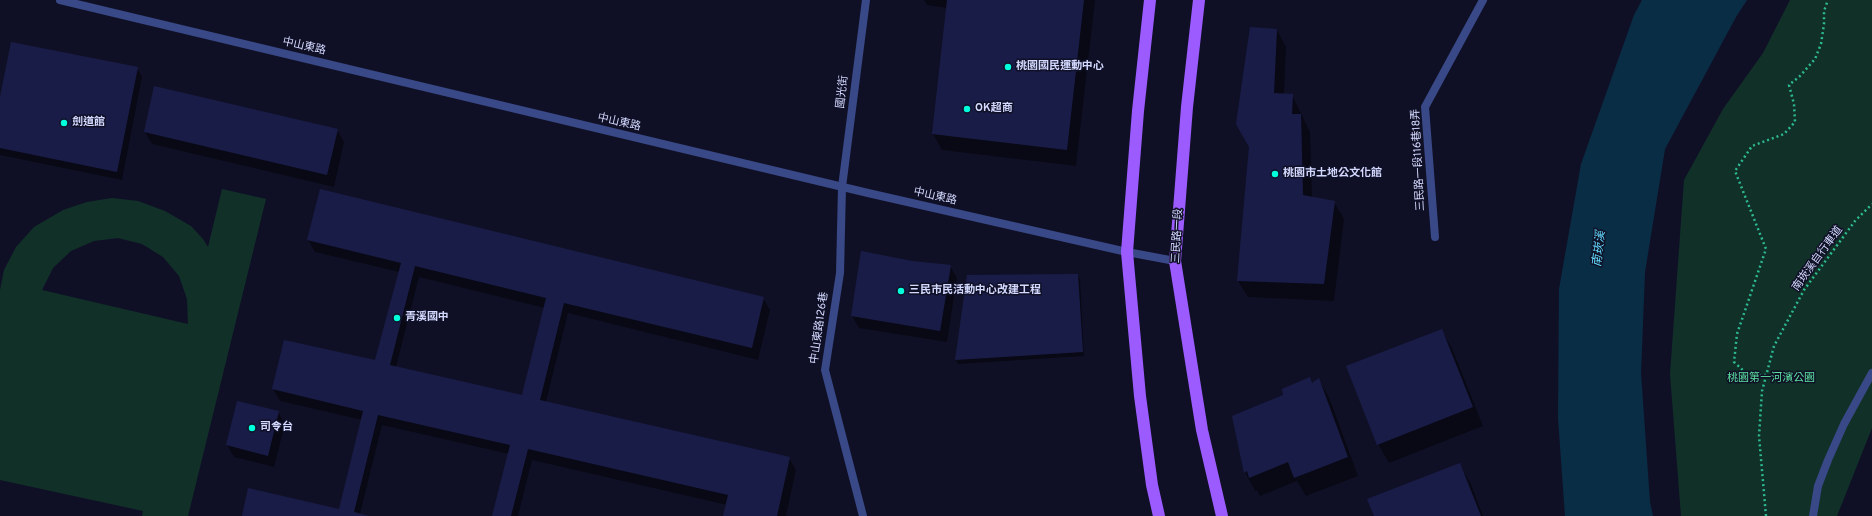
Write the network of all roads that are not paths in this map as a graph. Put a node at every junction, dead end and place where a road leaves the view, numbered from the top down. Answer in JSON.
{"nodes":[{"id":1,"x":60,"y":0,"type":"edge"},
{"id":2,"x":866,"y":0,"type":"edge"},
{"id":3,"x":1150,"y":0,"type":"edge"},
{"id":4,"x":1199,"y":0,"type":"edge"},
{"id":5,"x":1483,"y":0,"type":"edge"},
{"id":6,"x":842,"y":187,"type":"junction"},
{"id":7,"x":1435,"y":237,"type":"dead end"},
{"id":8,"x":1127,"y":252,"type":"junction"},
{"id":9,"x":1175,"y":261,"type":"junction"},
{"id":10,"x":1872,"y":373,"type":"edge"},
{"id":11,"x":863,"y":516,"type":"edge"},
{"id":12,"x":1159,"y":516,"type":"edge"},
{"id":13,"x":1222,"y":516,"type":"edge"},
{"id":14,"x":1813,"y":516,"type":"edge"}],
"edges":[{"from":1,"to":6,"type":"street","name":"中山東路"},
{"from":2,"to":6,"type":"street","name":"國光街"},
{"from":3,"to":8,"type":"main road"},
{"from":4,"to":9,"type":"main road","name":"三民路一段"},
{"from":5,"to":7,"type":"street","name":"三民路一段116巷18弄"},
{"from":6,"to":8,"type":"street","name":"中山東路"},
{"from":6,"to":11,"type":"street","name":"中山東路126巷"},
{"from":8,"to":9,"type":"street","name":"中山東路"},
{"from":8,"to":12,"type":"main road"},
{"from":9,"to":13,"type":"main road","name":"三民路一段"},
{"from":10,"to":14,"type":"street"}]}
